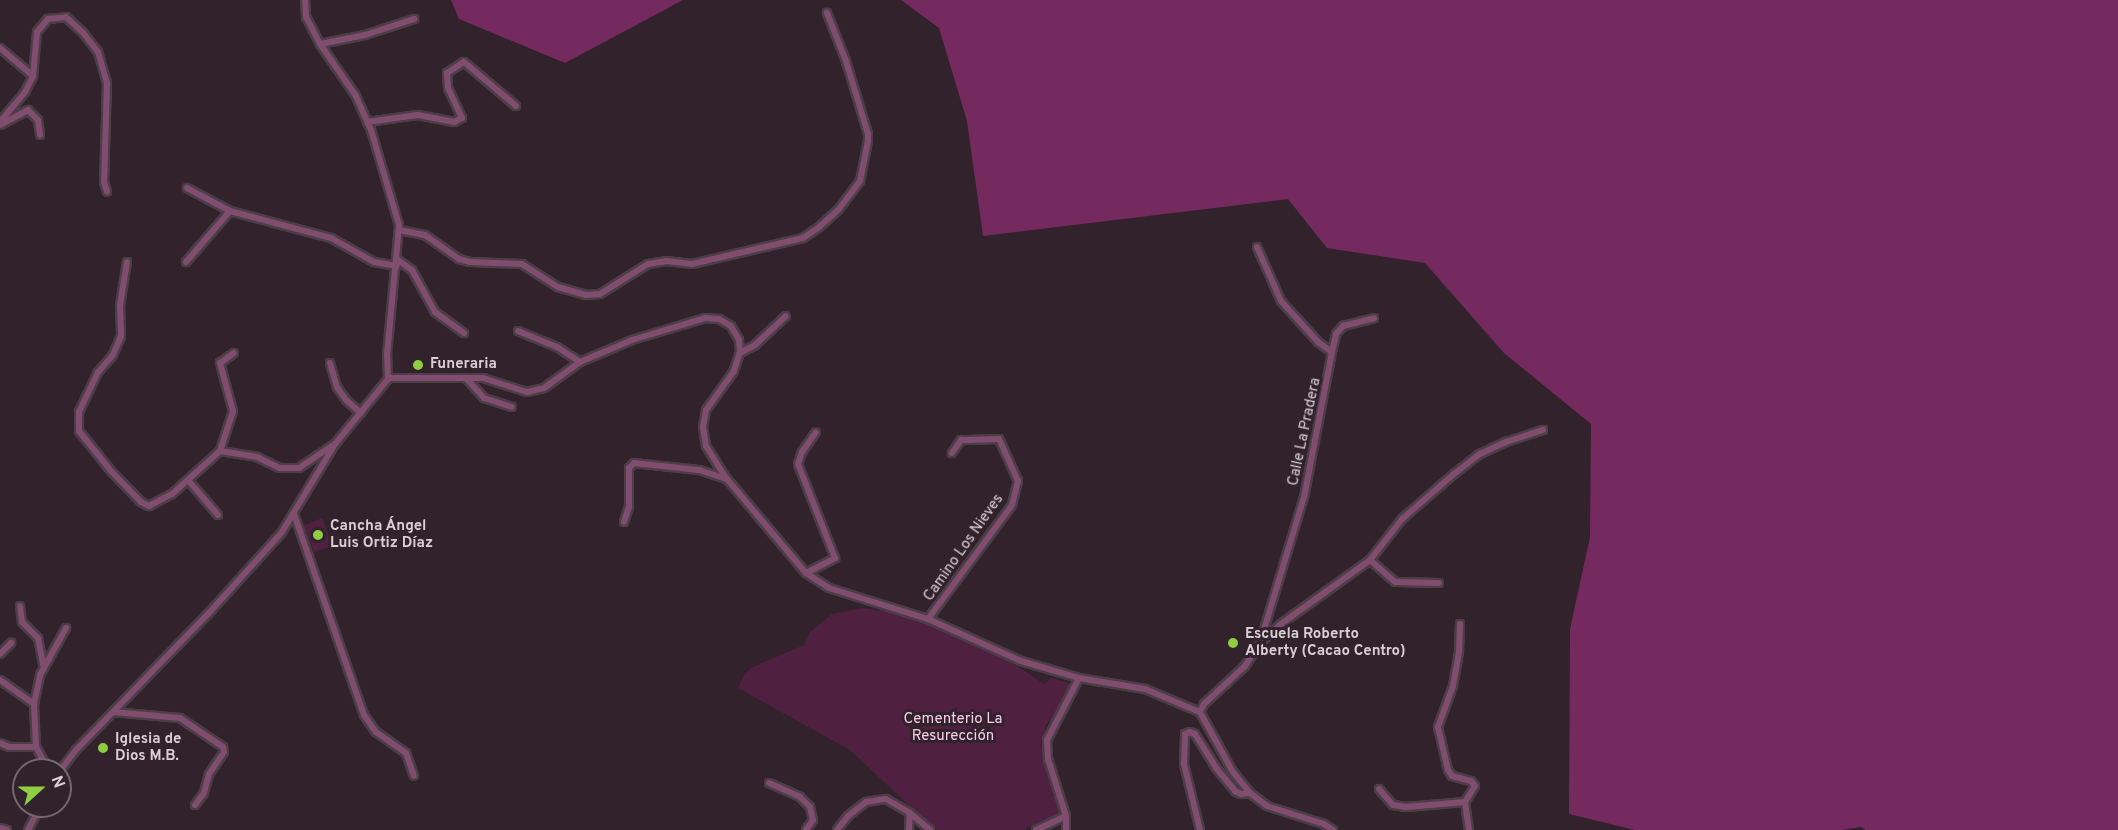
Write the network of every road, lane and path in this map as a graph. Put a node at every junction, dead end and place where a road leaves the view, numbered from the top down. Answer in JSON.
{"nodes":[{"id":1,"x":305,"y":0,"type":"edge"},
{"id":2,"x":826,"y":13,"type":"dead end"},
{"id":3,"x":414,"y":19,"type":"dead end"},
{"id":4,"x":320,"y":44,"type":"junction"},
{"id":5,"x":0,"y":48,"type":"edge"},
{"id":6,"x":33,"y":76,"type":"junction"},
{"id":7,"x":516,"y":106,"type":"dead end"},
{"id":8,"x":367,"y":122,"type":"junction"},
{"id":9,"x":0,"y":124,"type":"edge"},
{"id":10,"x":40,"y":135,"type":"dead end"},
{"id":11,"x":187,"y":188,"type":"dead end"},
{"id":12,"x":107,"y":192,"type":"dead end"},
{"id":13,"x":230,"y":212,"type":"junction"},
{"id":14,"x":399,"y":230,"type":"junction"},
{"id":15,"x":1257,"y":248,"type":"dead end"},
{"id":16,"x":127,"y":262,"type":"dead end"},
{"id":17,"x":186,"y":262,"type":"dead end"},
{"id":18,"x":398,"y":263,"type":"junction"},
{"id":19,"x":786,"y":316,"type":"dead end"},
{"id":20,"x":1374,"y":318,"type":"dead end"},
{"id":21,"x":518,"y":331,"type":"dead end"},
{"id":22,"x":464,"y":333,"type":"dead end"},
{"id":23,"x":1332,"y":351,"type":"junction"},
{"id":24,"x":234,"y":353,"type":"dead end"},
{"id":25,"x":740,"y":353,"type":"junction"},
{"id":26,"x":580,"y":362,"type":"junction"},
{"id":27,"x":330,"y":363,"type":"dead end"},
{"id":28,"x":388,"y":378,"type":"junction"},
{"id":29,"x":466,"y":378,"type":"junction"},
{"id":30,"x":512,"y":407,"type":"dead end"},
{"id":31,"x":361,"y":413,"type":"junction"},
{"id":32,"x":1543,"y":430,"type":"dead end"},
{"id":33,"x":816,"y":432,"type":"dead end"},
{"id":34,"x":335,"y":444,"type":"junction"},
{"id":35,"x":220,"y":451,"type":"junction"},
{"id":36,"x":952,"y":453,"type":"dead end"},
{"id":37,"x":727,"y":479,"type":"junction"},
{"id":38,"x":188,"y":480,"type":"junction"},
{"id":39,"x":294,"y":514,"type":"junction"},
{"id":40,"x":218,"y":515,"type":"dead end"},
{"id":41,"x":624,"y":522,"type":"dead end"},
{"id":42,"x":1370,"y":560,"type":"junction"},
{"id":43,"x":806,"y":573,"type":"junction"},
{"id":44,"x":1439,"y":583,"type":"dead end"},
{"id":45,"x":20,"y":606,"type":"dead end"},
{"id":46,"x":928,"y":619,"type":"junction"},
{"id":47,"x":1460,"y":624,"type":"dead end"},
{"id":48,"x":66,"y":627,"type":"dead end"},
{"id":49,"x":11,"y":643,"type":"dead end"},
{"id":50,"x":1260,"y":643,"type":"junction"},
{"id":51,"x":0,"y":654,"type":"edge"},
{"id":52,"x":44,"y":669,"type":"junction"},
{"id":53,"x":1079,"y":678,"type":"junction"},
{"id":54,"x":0,"y":680,"type":"edge"},
{"id":55,"x":34,"y":704,"type":"junction"},
{"id":56,"x":1200,"y":711,"type":"junction"},
{"id":57,"x":113,"y":712,"type":"junction"},
{"id":58,"x":0,"y":743,"type":"edge"},
{"id":59,"x":36,"y":747,"type":"junction"},
{"id":60,"x":42,"y":758,"type":"edge"},
{"id":61,"x":70,"y":758,"type":"edge"},
{"id":62,"x":414,"y":776,"type":"dead end"},
{"id":63,"x":769,"y":783,"type":"dead end"},
{"id":64,"x":1379,"y":789,"type":"dead end"},
{"id":65,"x":1250,"y":793,"type":"junction"},
{"id":66,"x":1465,"y":802,"type":"junction"},
{"id":67,"x":195,"y":805,"type":"dead end"},
{"id":68,"x":910,"y":813,"type":"junction"},
{"id":69,"x":1066,"y":816,"type":"junction"},
{"id":70,"x":0,"y":828,"type":"edge"},
{"id":71,"x":7,"y":830,"type":"edge"},
{"id":72,"x":806,"y":830,"type":"edge"},
{"id":73,"x":837,"y":830,"type":"edge"},
{"id":74,"x":909,"y":830,"type":"edge"},
{"id":75,"x":930,"y":830,"type":"edge"},
{"id":76,"x":1036,"y":830,"type":"edge"},
{"id":77,"x":1066,"y":830,"type":"edge"},
{"id":78,"x":1200,"y":830,"type":"edge"},
{"id":79,"x":1334,"y":830,"type":"edge"},
{"id":80,"x":1469,"y":830,"type":"edge"}],
"edges":[{"from":1,"to":4,"type":"street"},
{"from":2,"to":14,"type":"street"},
{"from":3,"to":4,"type":"street"},
{"from":4,"to":8,"type":"street"},
{"from":5,"to":6,"type":"street"},
{"from":6,"to":9,"type":"street"},
{"from":6,"to":12,"type":"street"},
{"from":7,"to":8,"type":"street"},
{"from":8,"to":14,"type":"street"},
{"from":9,"to":10,"type":"street"},
{"from":11,"to":13,"type":"street"},
{"from":13,"to":17,"type":"street"},
{"from":13,"to":18,"type":"street"},
{"from":14,"to":18,"type":"street"},
{"from":15,"to":23,"type":"street"},
{"from":16,"to":38,"type":"street"},
{"from":18,"to":22,"type":"street"},
{"from":18,"to":28,"type":"street"},
{"from":19,"to":25,"type":"street"},
{"from":20,"to":23,"type":"street","name":"Calle La Pradera"},
{"from":21,"to":26,"type":"street"},
{"from":23,"to":50,"type":"street","name":"Calle La Pradera"},
{"from":24,"to":35,"type":"street"},
{"from":25,"to":26,"type":"street"},
{"from":25,"to":37,"type":"street"},
{"from":26,"to":29,"type":"street"},
{"from":27,"to":31,"type":"street"},
{"from":28,"to":29,"type":"street"},
{"from":28,"to":31,"type":"street"},
{"from":29,"to":30,"type":"street"},
{"from":31,"to":34,"type":"street"},
{"from":32,"to":42,"type":"street"},
{"from":33,"to":43,"type":"street"},
{"from":34,"to":35,"type":"street"},
{"from":34,"to":39,"type":"street"},
{"from":35,"to":38,"type":"street"},
{"from":36,"to":46,"type":"street","name":"Camino Los Nieves"},
{"from":37,"to":41,"type":"street"},
{"from":37,"to":43,"type":"street"},
{"from":38,"to":40,"type":"street"},
{"from":39,"to":57,"type":"street"},
{"from":39,"to":62,"type":"street"},
{"from":42,"to":44,"type":"street"},
{"from":42,"to":50,"type":"street"},
{"from":43,"to":46,"type":"street"},
{"from":45,"to":52,"type":"street"},
{"from":46,"to":53,"type":"street"},
{"from":47,"to":66,"type":"street"},
{"from":48,"to":52,"type":"street"},
{"from":49,"to":51,"type":"street"},
{"from":50,"to":56,"type":"street"},
{"from":52,"to":55,"type":"street"},
{"from":53,"to":56,"type":"street"},
{"from":53,"to":69,"type":"street"},
{"from":54,"to":55,"type":"street"},
{"from":55,"to":59,"type":"street"},
{"from":56,"to":65,"type":"street"},
{"from":57,"to":61,"type":"street"},
{"from":57,"to":67,"type":"street"},
{"from":58,"to":59,"type":"street"},
{"from":59,"to":60,"type":"street"},
{"from":63,"to":72,"type":"street"},
{"from":64,"to":66,"type":"street"},
{"from":65,"to":78,"type":"street"},
{"from":65,"to":79,"type":"street"},
{"from":66,"to":80,"type":"street"},
{"from":68,"to":73,"type":"street"},
{"from":68,"to":74,"type":"street"},
{"from":68,"to":75,"type":"street"},
{"from":69,"to":76,"type":"street"},
{"from":69,"to":77,"type":"street"},
{"from":70,"to":71,"type":"street"}]}
